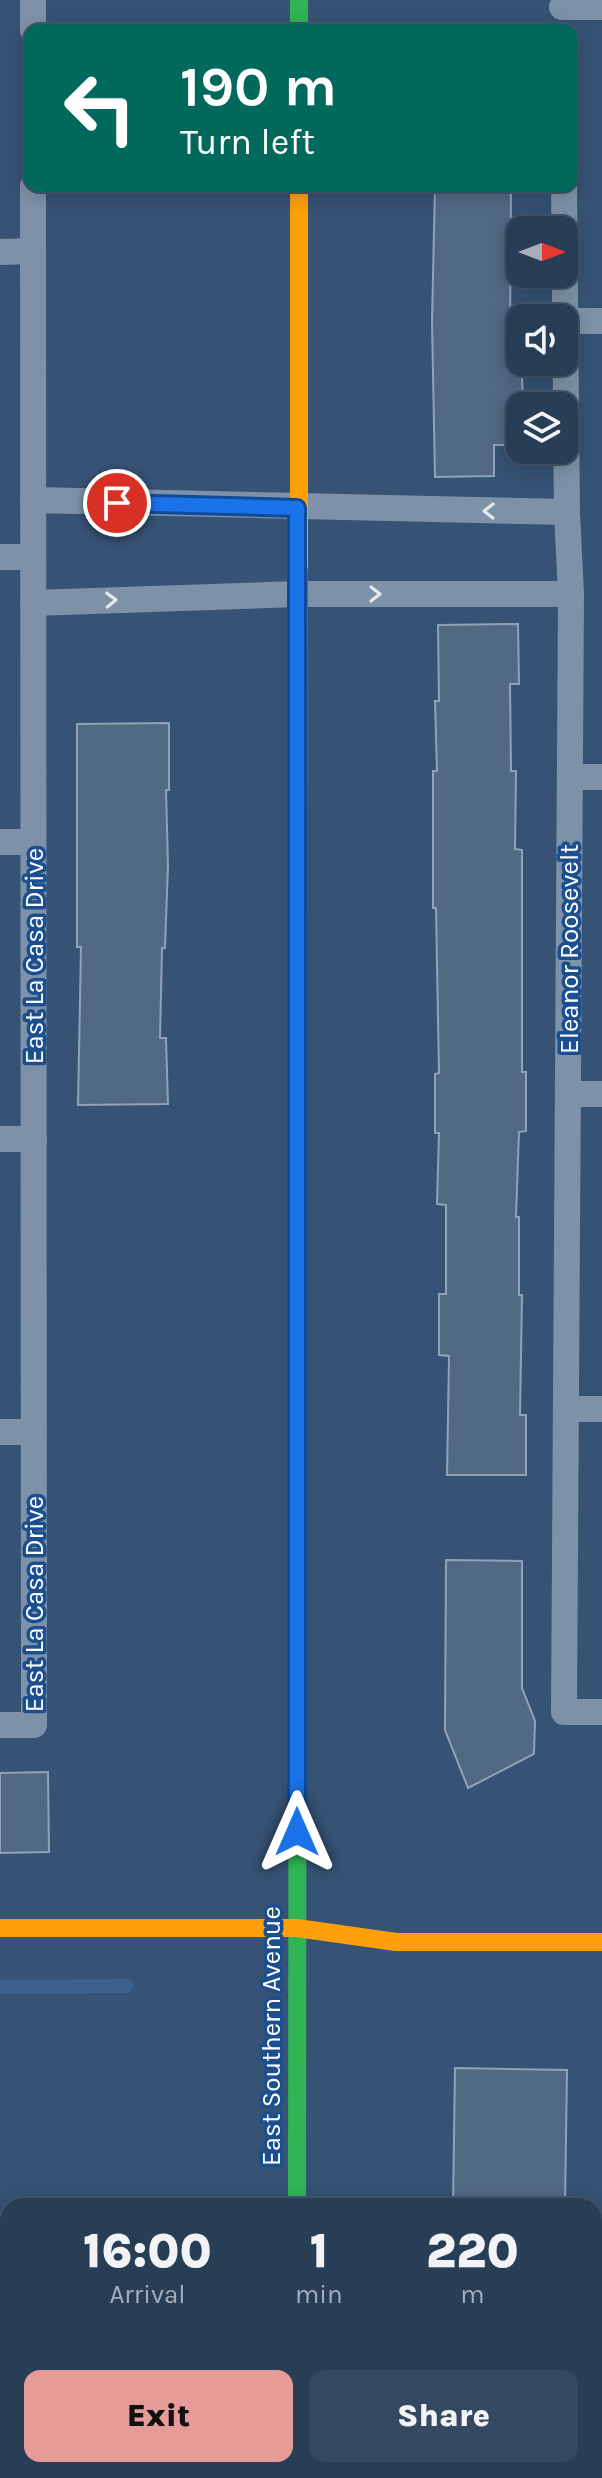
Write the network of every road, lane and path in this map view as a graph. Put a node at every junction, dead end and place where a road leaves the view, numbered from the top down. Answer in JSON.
{"nodes":[{"id":1,"x":33,"y":0,"type":"edge"},
{"id":2,"x":299,"y":0,"type":"edge"},
{"id":3,"x":602,"y":7,"type":"edge"},
{"id":4,"x":562,"y":12,"type":"edge"},
{"id":5,"x":33,"y":24,"type":"edge"},
{"id":6,"x":299,"y":24,"type":"edge"},
{"id":7,"x":33,"y":192,"type":"edge"},
{"id":8,"x":299,"y":192,"type":"edge"},
{"id":9,"x":564,"y":192,"type":"edge"},
{"id":10,"x":33,"y":251,"type":"junction"},
{"id":11,"x":0,"y":252,"type":"edge"},
{"id":12,"x":565,"y":304,"type":"edge"},
{"id":13,"x":578,"y":321,"type":"edge"},
{"id":14,"x":602,"y":321,"type":"edge"},
{"id":15,"x":566,"y":376,"type":"edge"},
{"id":16,"x":33,"y":500,"type":"junction"},
{"id":17,"x":297,"y":508,"type":"junction"},
{"id":18,"x":567,"y":512,"type":"junction"},
{"id":19,"x":0,"y":557,"type":"edge"},
{"id":20,"x":33,"y":557,"type":"junction"},
{"id":21,"x":297,"y":594,"type":"junction"},
{"id":22,"x":571,"y":594,"type":"junction"},
{"id":23,"x":33,"y":603,"type":"junction"},
{"id":24,"x":571,"y":777,"type":"junction"},
{"id":25,"x":602,"y":777,"type":"edge"},
{"id":26,"x":0,"y":842,"type":"edge"},
{"id":27,"x":33,"y":842,"type":"junction"},
{"id":28,"x":568,"y":1094,"type":"junction"},
{"id":29,"x":602,"y":1094,"type":"edge"},
{"id":30,"x":0,"y":1139,"type":"edge"},
{"id":31,"x":34,"y":1139,"type":"junction"},
{"id":32,"x":566,"y":1409,"type":"junction"},
{"id":33,"x":602,"y":1409,"type":"edge"},
{"id":34,"x":0,"y":1432,"type":"edge"},
{"id":35,"x":34,"y":1432,"type":"junction"},
{"id":36,"x":602,"y":1712,"type":"edge"},
{"id":37,"x":0,"y":1725,"type":"edge"},
{"id":38,"x":0,"y":1928,"type":"edge"},
{"id":39,"x":297,"y":1928,"type":"junction"},
{"id":40,"x":602,"y":1942,"type":"edge"},
{"id":41,"x":297,"y":2198,"type":"edge"}],
"edges":[{"from":1,"to":5,"type":"lane"},
{"from":2,"to":6,"type":"main road"},
{"from":3,"to":4,"type":"lane"},
{"from":7,"to":10,"type":"lane","name":"East La Casa Drive"},
{"from":8,"to":17,"type":"main road","name":"East Southern Avenue"},
{"from":9,"to":12,"type":"lane","name":"Eleanor Roosevelt"},
{"from":10,"to":11,"type":"lane"},
{"from":10,"to":16,"type":"lane","name":"East La Casa Drive"},
{"from":13,"to":14,"type":"lane"},
{"from":15,"to":18,"type":"lane","name":"Eleanor Roosevelt"},
{"from":16,"to":17,"type":"lane"},
{"from":16,"to":20,"type":"lane","name":"East La Casa Drive"},
{"from":18,"to":17,"type":"lane","one_way":true},
{"from":17,"to":21,"type":"main road","name":"East Southern Avenue"},
{"from":18,"to":22,"type":"lane","name":"Eleanor Roosevelt"},
{"from":19,"to":20,"type":"lane"},
{"from":20,"to":23,"type":"lane","name":"East La Casa Drive"},
{"from":21,"to":22,"type":"lane","one_way":true},
{"from":23,"to":21,"type":"lane","one_way":true},
{"from":21,"to":39,"type":"main road","name":"East Southern Avenue"},
{"from":22,"to":24,"type":"lane","name":"Eleanor Roosevelt"},
{"from":23,"to":27,"type":"lane","name":"East La Casa Drive"},
{"from":24,"to":25,"type":"lane"},
{"from":24,"to":28,"type":"lane","name":"Eleanor Roosevelt"},
{"from":26,"to":27,"type":"lane"},
{"from":27,"to":31,"type":"lane","name":"East La Casa Drive"},
{"from":28,"to":29,"type":"lane"},
{"from":28,"to":32,"type":"lane","name":"Eleanor Roosevelt"},
{"from":30,"to":31,"type":"lane"},
{"from":31,"to":35,"type":"lane","name":"East La Casa Drive"},
{"from":32,"to":33,"type":"lane"},
{"from":32,"to":36,"type":"lane","name":"Eleanor Roosevelt"},
{"from":34,"to":35,"type":"lane"},
{"from":35,"to":37,"type":"lane","name":"East La Casa Drive"},
{"from":38,"to":39,"type":"main road"},
{"from":39,"to":40,"type":"main road"},
{"from":39,"to":41,"type":"main road","name":"East Southern Avenue"}]}
